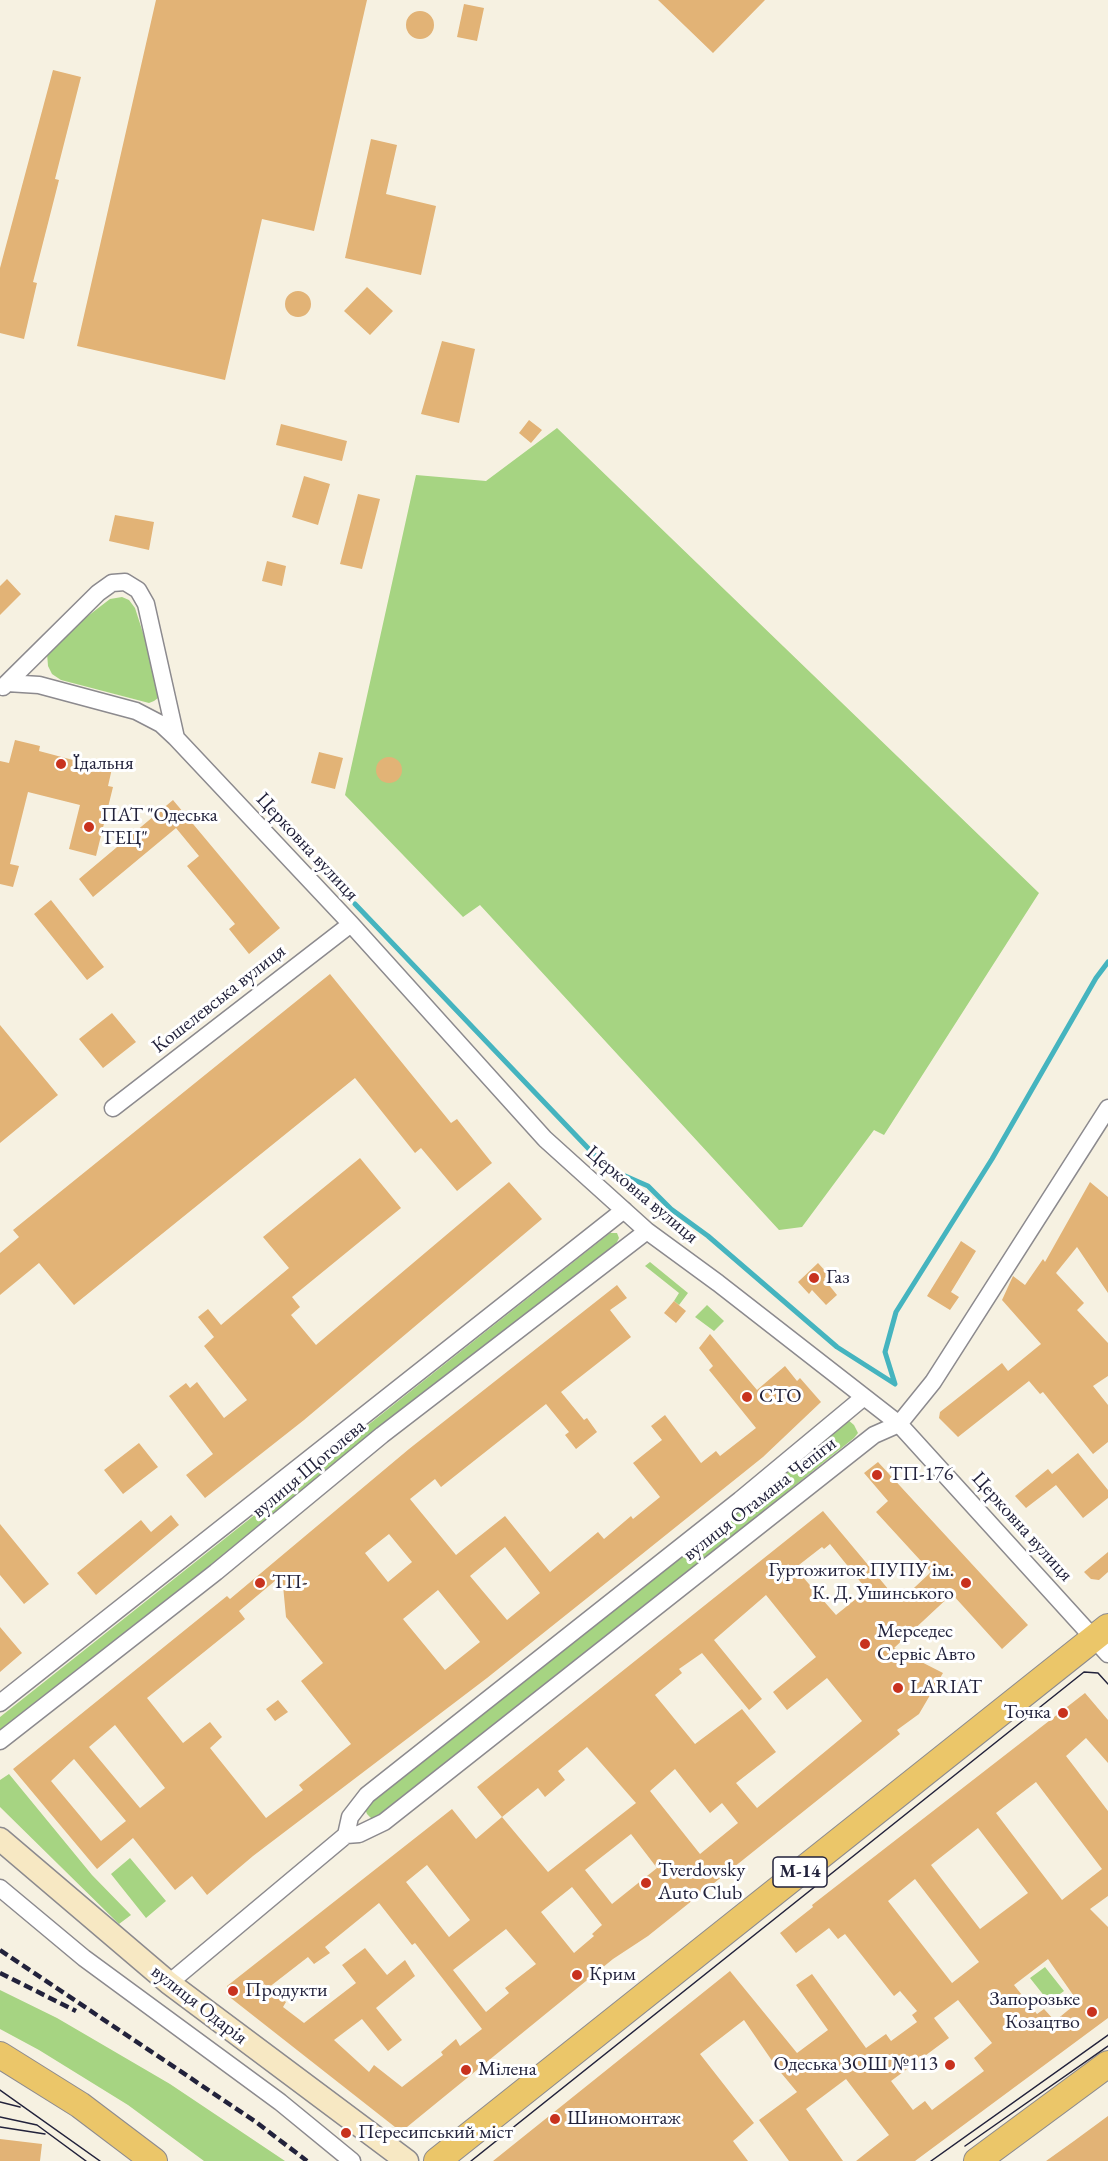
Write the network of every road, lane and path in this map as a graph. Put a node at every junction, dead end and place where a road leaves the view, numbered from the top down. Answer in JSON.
{"nodes":[{"id":1,"x":4,"y":686,"type":"edge"},
{"id":2,"x":176,"y":738,"type":"junction"},
{"id":3,"x":351,"y":924,"type":"junction"},
{"id":4,"x":113,"y":1108,"type":"dead end"},
{"id":5,"x":1108,"y":1108,"type":"edge"},
{"id":6,"x":624,"y":1210,"type":"junction"},
{"id":7,"x":646,"y":1231,"type":"junction"},
{"id":8,"x":864,"y":1397,"type":"junction"},
{"id":9,"x":899,"y":1424,"type":"junction"},
{"id":10,"x":1104,"y":1639,"type":"edge"},
{"id":11,"x":0,"y":1703,"type":"edge"},
{"id":12,"x":0,"y":1741,"type":"edge"},
{"id":13,"x":346,"y":1835,"type":"junction"},
{"id":14,"x":0,"y":1839,"type":"edge"},
{"id":15,"x":0,"y":1888,"type":"edge"},
{"id":16,"x":169,"y":1983,"type":"junction"},
{"id":17,"x":0,"y":2055,"type":"edge"},
{"id":18,"x":1108,"y":2064,"type":"edge"},
{"id":19,"x":154,"y":2161,"type":"edge"},
{"id":20,"x":352,"y":2161,"type":"edge"},
{"id":21,"x":407,"y":2161,"type":"edge"},
{"id":22,"x":437,"y":2161,"type":"edge"},
{"id":23,"x":977,"y":2161,"type":"edge"}],
"edges":[{"from":1,"to":2,"type":"street","name":"Церковна вулиця"},
{"from":1,"to":2,"type":"street","name":"Церковна вулиця"},
{"from":2,"to":3,"type":"street","name":"Церковна вулиця"},
{"from":3,"to":4,"type":"street","name":"Кошелевська вулиця"},
{"from":3,"to":6,"type":"street","name":"Церковна вулиця"},
{"from":5,"to":9,"type":"street","name":"вулиця Отамана Чепіги"},
{"from":6,"to":7,"type":"street","name":"Церковна вулиця"},
{"from":6,"to":11,"type":"street","name":"вулиця Щоголєва"},
{"from":7,"to":8,"type":"street","name":"Церковна вулиця"},
{"from":7,"to":12,"type":"street","name":"вулиця Щоголєва"},
{"from":8,"to":9,"type":"street","name":"Церковна вулиця"},
{"from":8,"to":13,"type":"street","name":"вулиця Отамана Чепіги"},
{"from":9,"to":10,"type":"street","name":"Церковна вулиця"},
{"from":9,"to":13,"type":"street","name":"вулиця Отамана Чепіги"},
{"from":10,"to":22,"type":"main road","number":"М-14"},
{"from":13,"to":16,"type":"street","name":"вулиця Отамана Чепіги"},
{"from":14,"to":16,"type":"street","name":"вулиця Одарія"},
{"from":15,"to":20,"type":"street"},
{"from":16,"to":21,"type":"street","name":"вулиця Одарія"},
{"from":17,"to":19,"type":"main road"},
{"from":18,"to":23,"type":"main road"}]}
